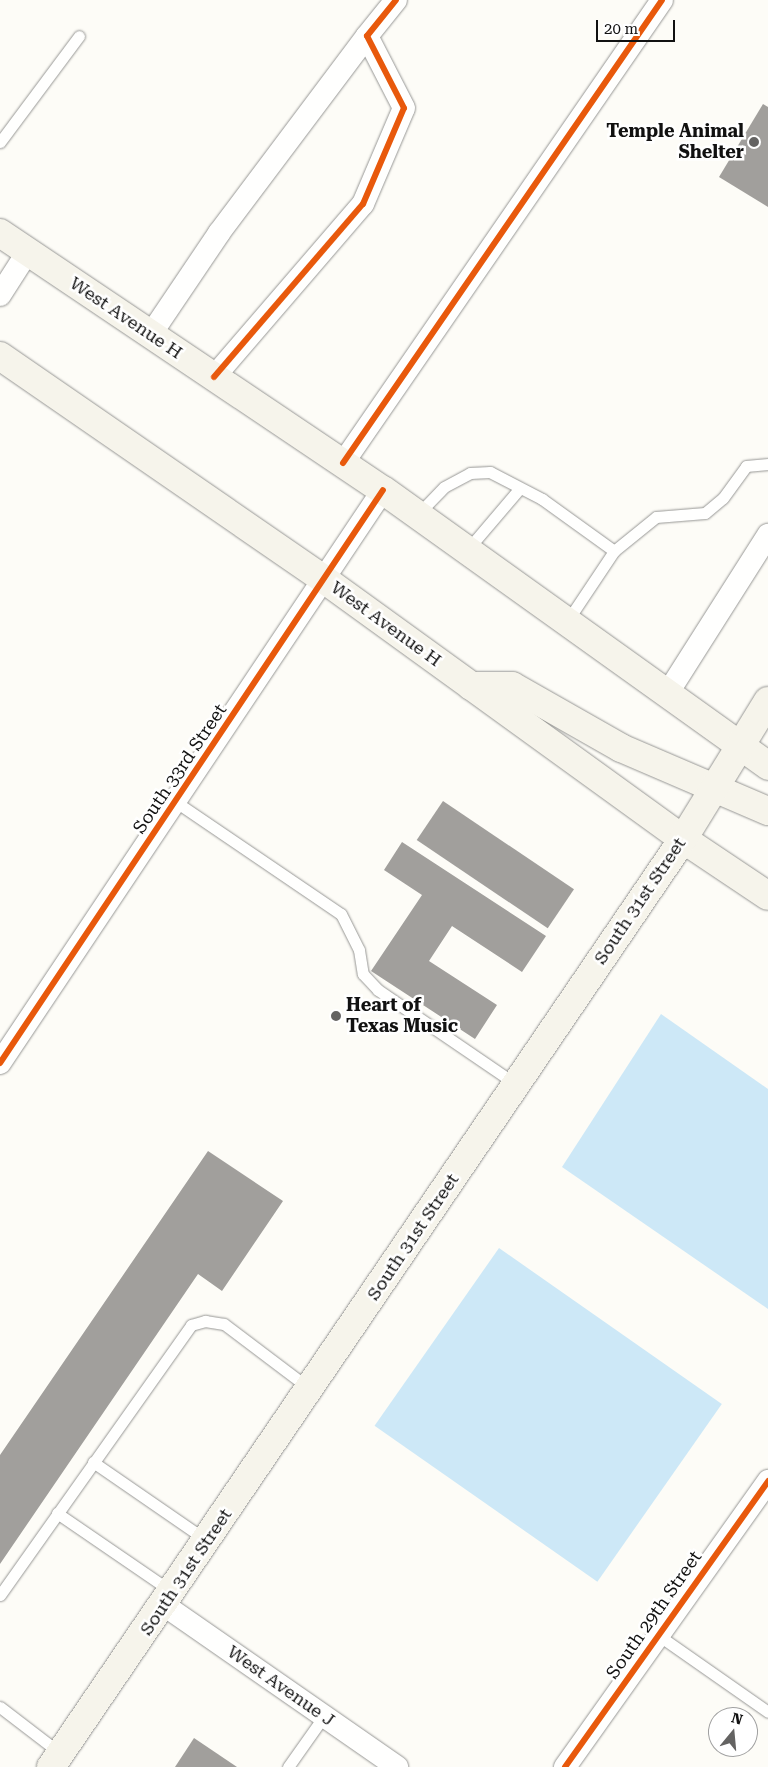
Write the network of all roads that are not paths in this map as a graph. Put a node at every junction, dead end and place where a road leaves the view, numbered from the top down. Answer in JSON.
{"nodes":[{"id":1,"x":396,"y":0,"type":"edge"},
{"id":2,"x":662,"y":0,"type":"edge"},
{"id":3,"x":79,"y":36,"type":"dead end"},
{"id":4,"x":366,"y":36,"type":"junction"},
{"id":5,"x":0,"y":142,"type":"edge"},
{"id":6,"x":0,"y":233,"type":"edge"},
{"id":7,"x":28,"y":253,"type":"junction"},
{"id":8,"x":0,"y":295,"type":"edge"},
{"id":9,"x":151,"y":334,"type":"junction"},
{"id":10,"x":0,"y":356,"type":"edge"},
{"id":11,"x":214,"y":377,"type":"junction"},
{"id":12,"x":343,"y":463,"type":"junction"},
{"id":13,"x":768,"y":464,"type":"edge"},
{"id":14,"x":520,"y":488,"type":"junction"},
{"id":15,"x":383,"y":490,"type":"junction"},
{"id":16,"x":418,"y":514,"type":"junction"},
{"id":17,"x":768,"y":535,"type":"edge"},
{"id":18,"x":468,"y":549,"type":"junction"},
{"id":19,"x":614,"y":551,"type":"junction"},
{"id":20,"x":325,"y":580,"type":"junction"},
{"id":21,"x":568,"y":620,"type":"junction"},
{"id":22,"x":471,"y":686,"type":"junction"},
{"id":23,"x":670,"y":691,"type":"junction"},
{"id":24,"x":768,"y":701,"type":"edge"},
{"id":25,"x":740,"y":744,"type":"junction"},
{"id":26,"x":768,"y":766,"type":"edge"},
{"id":27,"x":715,"y":786,"type":"junction"},
{"id":28,"x":176,"y":802,"type":"junction"},
{"id":29,"x":768,"y":811,"type":"edge"},
{"id":30,"x":683,"y":839,"type":"junction"},
{"id":31,"x":768,"y":896,"type":"edge"},
{"id":32,"x":0,"y":1063,"type":"edge"},
{"id":33,"x":517,"y":1084,"type":"junction"},
{"id":34,"x":310,"y":1389,"type":"junction"},
{"id":35,"x":93,"y":1462,"type":"junction"},
{"id":36,"x":768,"y":1480,"type":"edge"},
{"id":37,"x":57,"y":1513,"type":"junction"},
{"id":38,"x":207,"y":1541,"type":"junction"},
{"id":39,"x":0,"y":1595,"type":"edge"},
{"id":40,"x":169,"y":1598,"type":"junction"},
{"id":41,"x":658,"y":1635,"type":"junction"},
{"id":42,"x":0,"y":1708,"type":"edge"},
{"id":43,"x":768,"y":1712,"type":"edge"},
{"id":44,"x":324,"y":1716,"type":"junction"},
{"id":45,"x":56,"y":1760,"type":"edge"},
{"id":46,"x":288,"y":1767,"type":"edge"},
{"id":47,"x":397,"y":1767,"type":"edge"},
{"id":48,"x":564,"y":1767,"type":"edge"}],
"edges":[{"from":1,"to":4,"type":"street"},
{"from":2,"to":12,"type":"street"},
{"from":3,"to":5,"type":"lane"},
{"from":4,"to":9,"type":"street"},
{"from":4,"to":11,"type":"street"},
{"from":6,"to":7,"type":"main road","name":"West Avenue H"},
{"from":7,"to":8,"type":"street"},
{"from":7,"to":9,"type":"main road","name":"West Avenue H"},
{"from":9,"to":11,"type":"main road","name":"West Avenue H"},
{"from":10,"to":20,"type":"main road","name":"West Avenue H"},
{"from":11,"to":12,"type":"main road","name":"West Avenue H"},
{"from":12,"to":15,"type":"main road","name":"West Avenue H"},
{"from":13,"to":19,"type":"lane"},
{"from":14,"to":16,"type":"lane"},
{"from":14,"to":18,"type":"lane"},
{"from":14,"to":19,"type":"lane"},
{"from":15,"to":16,"type":"main road","name":"West Avenue H"},
{"from":15,"to":20,"type":"street","name":"South 33rd Street"},
{"from":16,"to":18,"type":"main road","name":"West Avenue H"},
{"from":17,"to":23,"type":"street"},
{"from":18,"to":21,"type":"main road","name":"West Avenue H"},
{"from":19,"to":21,"type":"lane"},
{"from":20,"to":22,"type":"main road","name":"West Avenue H"},
{"from":20,"to":28,"type":"street","name":"South 33rd Street"},
{"from":21,"to":23,"type":"main road","name":"West Avenue H"},
{"from":22,"to":27,"type":"main road"},
{"from":22,"to":30,"type":"main road","name":"West Avenue H"},
{"from":23,"to":25,"type":"main road","name":"West Avenue H"},
{"from":24,"to":25,"type":"main road","name":"South 31st Street"},
{"from":25,"to":26,"type":"main road","name":"West Avenue H"},
{"from":25,"to":27,"type":"main road","name":"South 31st Street"},
{"from":27,"to":29,"type":"main road"},
{"from":27,"to":30,"type":"main road","name":"South 31st Street"},
{"from":28,"to":32,"type":"street","name":"South 33rd Street"},
{"from":28,"to":33,"type":"lane"},
{"from":30,"to":31,"type":"main road","name":"West Avenue H"},
{"from":30,"to":33,"type":"main road","name":"South 31st Street"},
{"from":33,"to":34,"type":"main road","name":"South 31st Street"},
{"from":34,"to":35,"type":"lane"},
{"from":34,"to":38,"type":"main road","name":"South 31st Street"},
{"from":35,"to":37,"type":"lane"},
{"from":35,"to":38,"type":"lane"},
{"from":36,"to":41,"type":"street","name":"South 29th Street"},
{"from":37,"to":39,"type":"lane"},
{"from":37,"to":40,"type":"lane"},
{"from":38,"to":40,"type":"main road","name":"South 31st Street"},
{"from":40,"to":44,"type":"street","name":"West Avenue J"},
{"from":40,"to":45,"type":"main road","name":"South 31st Street"},
{"from":41,"to":43,"type":"lane"},
{"from":41,"to":48,"type":"street","name":"South 29th Street"},
{"from":42,"to":45,"type":"lane"},
{"from":44,"to":46,"type":"lane"},
{"from":44,"to":47,"type":"street","name":"West Avenue J"}]}
